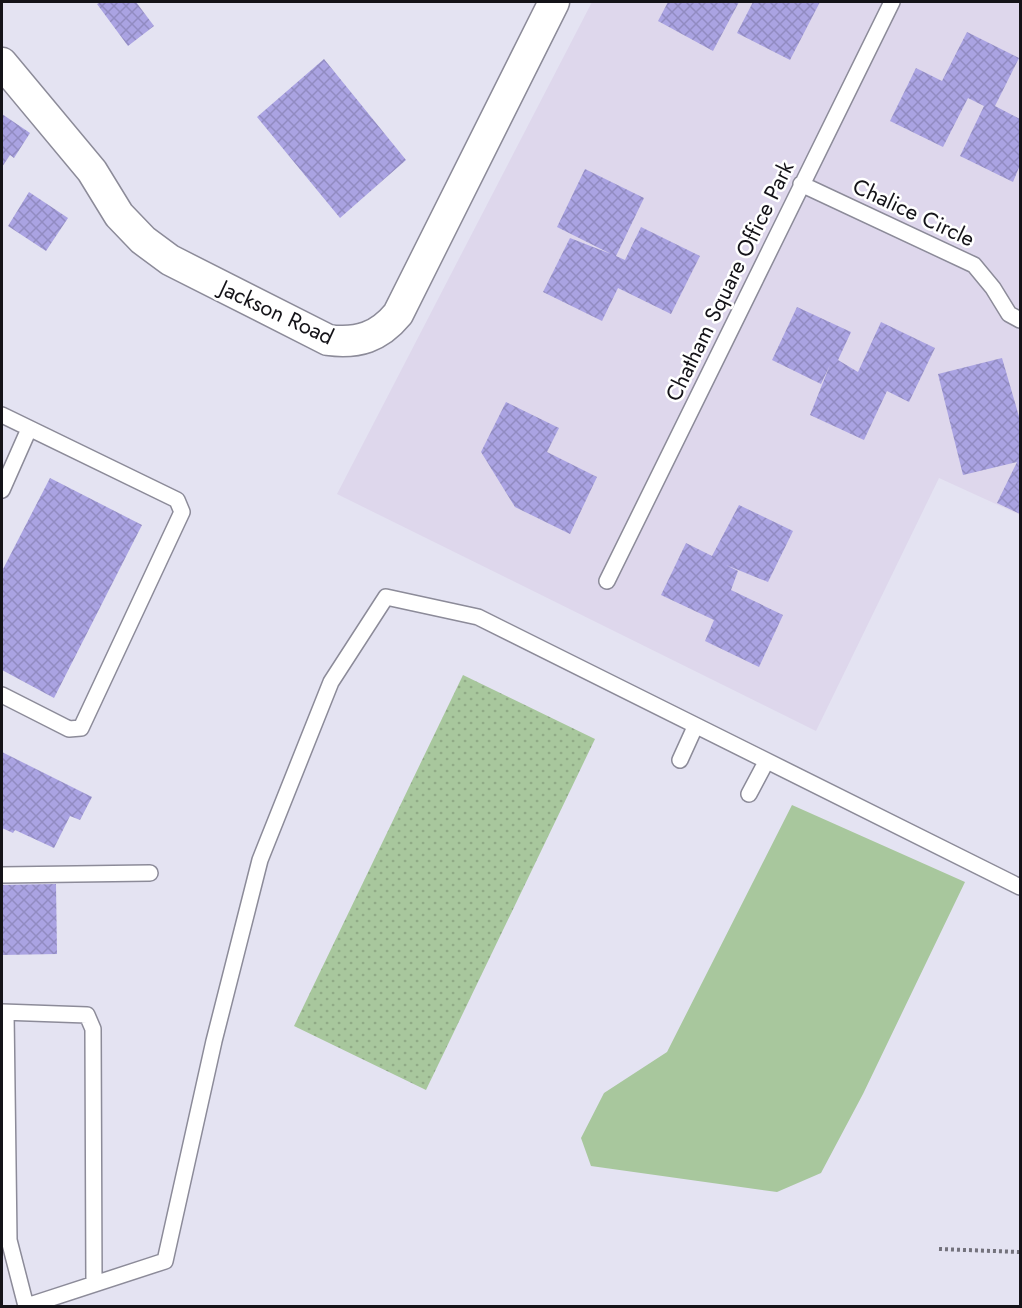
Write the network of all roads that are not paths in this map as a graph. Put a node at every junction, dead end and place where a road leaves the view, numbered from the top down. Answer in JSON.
{"nodes":[{"id":1,"x":554,"y":2,"type":"edge"},
{"id":2,"x":892,"y":2,"type":"edge"},
{"id":3,"x":2,"y":63,"type":"edge"},
{"id":4,"x":801,"y":184,"type":"junction"},
{"id":5,"x":1020,"y":320,"type":"edge"},
{"id":6,"x":2,"y":415,"type":"edge"},
{"id":7,"x":29,"y":429,"type":"junction"},
{"id":8,"x":2,"y":490,"type":"edge"},
{"id":9,"x":607,"y":581,"type":"dead end"},
{"id":10,"x":2,"y":695,"type":"edge"},
{"id":11,"x":695,"y":727,"type":"junction"},
{"id":12,"x":680,"y":760,"type":"dead end"},
{"id":13,"x":766,"y":762,"type":"junction"},
{"id":14,"x":749,"y":794,"type":"dead end"},
{"id":15,"x":150,"y":873,"type":"dead end"},
{"id":16,"x":2,"y":875,"type":"edge"},
{"id":17,"x":1020,"y":887,"type":"edge"},
{"id":18,"x":4,"y":1013,"type":"edge"},
{"id":19,"x":5,"y":1240,"type":"edge"},
{"id":20,"x":94,"y":1284,"type":"junction"},
{"id":21,"x":27,"y":1306,"type":"edge"}],
"edges":[{"from":1,"to":3,"type":"street","name":"Jackson Road"},
{"from":2,"to":4,"type":"lane","name":"Chatham Square Office Park"},
{"from":4,"to":5,"type":"lane","name":"Chalice Circle"},
{"from":4,"to":9,"type":"lane","name":"Chatham Square Office Park"},
{"from":6,"to":7,"type":"lane"},
{"from":7,"to":8,"type":"lane"},
{"from":7,"to":10,"type":"lane"},
{"from":11,"to":12,"type":"lane"},
{"from":11,"to":13,"type":"lane"},
{"from":11,"to":20,"type":"lane"},
{"from":13,"to":14,"type":"lane"},
{"from":13,"to":17,"type":"lane"},
{"from":15,"to":16,"type":"lane"},
{"from":18,"to":19,"type":"lane"},
{"from":18,"to":20,"type":"lane"},
{"from":19,"to":21,"type":"lane"},
{"from":20,"to":21,"type":"lane"}]}
